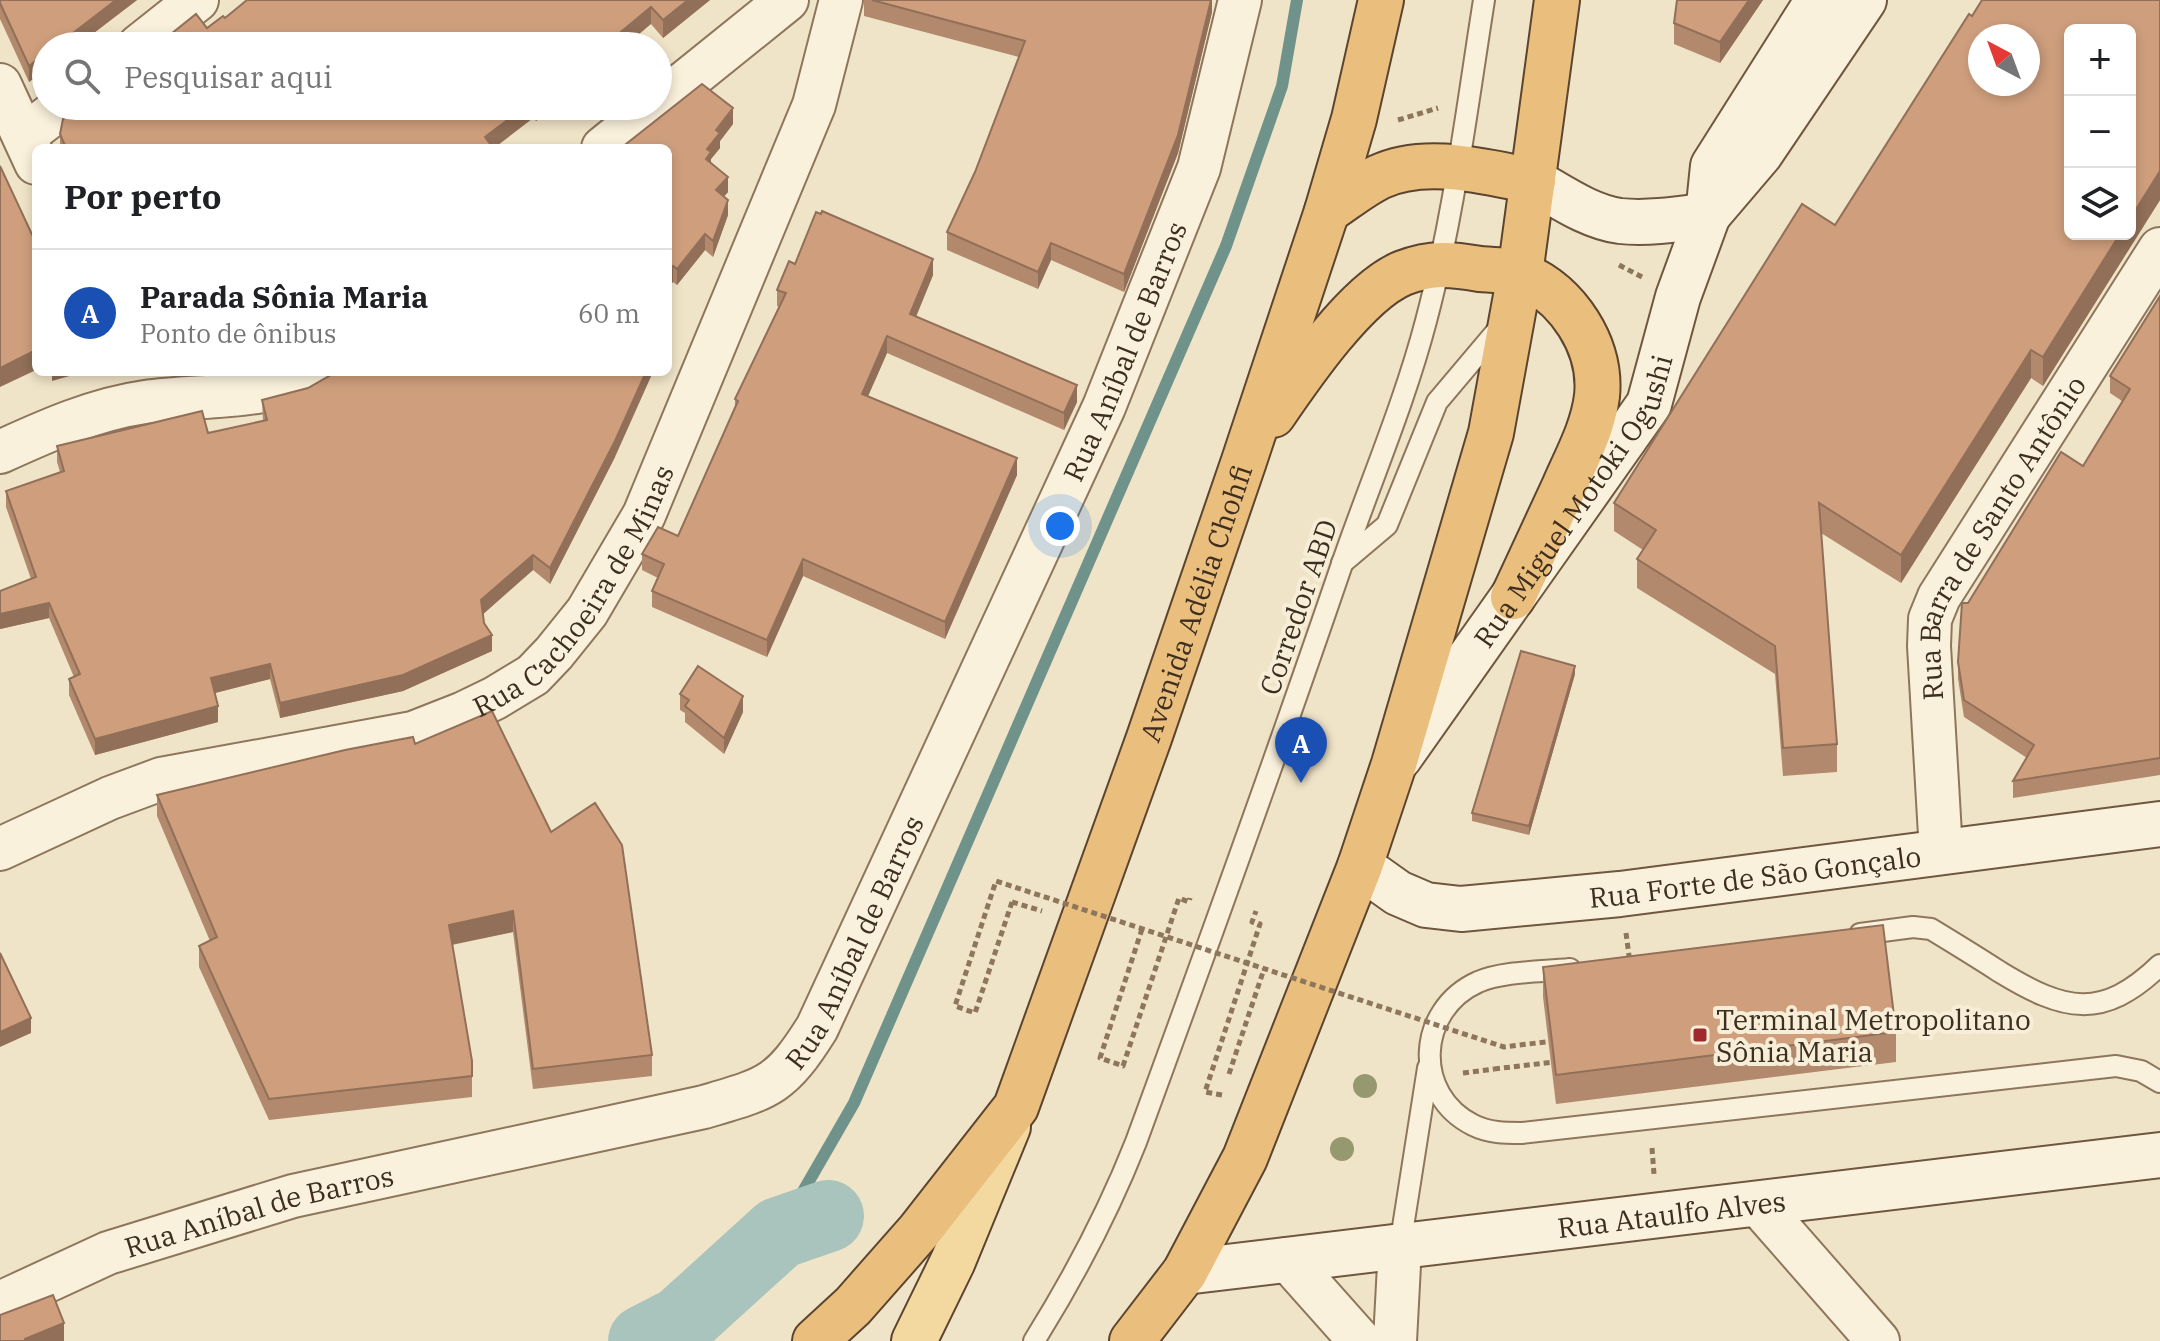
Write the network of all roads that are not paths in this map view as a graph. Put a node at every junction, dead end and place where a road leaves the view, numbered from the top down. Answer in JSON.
{"nodes":[{"id":1,"x":197,"y":0,"type":"edge"},
{"id":2,"x":787,"y":0,"type":"edge"},
{"id":3,"x":841,"y":0,"type":"edge"},
{"id":4,"x":1240,"y":0,"type":"edge"},
{"id":5,"x":1381,"y":0,"type":"edge"},
{"id":6,"x":1484,"y":0,"type":"edge"},
{"id":7,"x":1557,"y":0,"type":"edge"},
{"id":8,"x":1818,"y":0,"type":"edge"},
{"id":9,"x":1864,"y":0,"type":"edge"},
{"id":10,"x":157,"y":32,"type":"edge"},
{"id":11,"x":0,"y":85,"type":"edge"},
{"id":12,"x":672,"y":92,"type":"edge"},
{"id":13,"x":52,"y":120,"type":"edge"},
{"id":14,"x":638,"y":120,"type":"edge"},
{"id":15,"x":34,"y":144,"type":"edge"},
{"id":16,"x":608,"y":144,"type":"edge"},
{"id":17,"x":30,"y":150,"type":"edge"},
{"id":18,"x":1458,"y":168,"type":"junction"},
{"id":19,"x":1533,"y":181,"type":"junction"},
{"id":20,"x":1327,"y":211,"type":"junction"},
{"id":21,"x":1708,"y":215,"type":"junction"},
{"id":22,"x":2160,"y":249,"type":"edge"},
{"id":23,"x":1440,"y":263,"type":"junction"},
{"id":24,"x":1517,"y":293,"type":"junction"},
{"id":25,"x":312,"y":376,"type":"edge"},
{"id":26,"x":135,"y":387,"type":"edge"},
{"id":27,"x":0,"y":452,"type":"edge"},
{"id":28,"x":1244,"y":461,"type":"junction"},
{"id":29,"x":1342,"y":563,"type":"junction"},
{"id":30,"x":1513,"y":597,"type":"junction"},
{"id":31,"x":1394,"y":764,"type":"junction"},
{"id":32,"x":2156,"y":831,"type":"edge"},
{"id":33,"x":0,"y":849,"type":"edge"},
{"id":34,"x":1941,"y":852,"type":"junction"},
{"id":35,"x":1360,"y":866,"type":"junction"},
{"id":36,"x":1834,"y":937,"type":"edge"},
{"id":37,"x":2160,"y":965,"type":"edge"},
{"id":38,"x":1583,"y":968,"type":"edge"},
{"id":39,"x":1429,"y":1066,"type":"junction"},
{"id":40,"x":2160,"y":1082,"type":"edge"},
{"id":41,"x":1016,"y":1107,"type":"junction"},
{"id":42,"x":2160,"y":1155,"type":"edge"},
{"id":43,"x":1757,"y":1203,"type":"junction"},
{"id":44,"x":1400,"y":1246,"type":"junction"},
{"id":45,"x":1287,"y":1259,"type":"junction"},
{"id":46,"x":1185,"y":1272,"type":"junction"},
{"id":47,"x":0,"y":1303,"type":"edge"},
{"id":48,"x":815,"y":1341,"type":"edge"},
{"id":49,"x":914,"y":1341,"type":"edge"},
{"id":50,"x":1034,"y":1341,"type":"edge"},
{"id":51,"x":1132,"y":1341,"type":"edge"},
{"id":52,"x":1360,"y":1341,"type":"edge"},
{"id":53,"x":1395,"y":1341,"type":"edge"},
{"id":54,"x":1878,"y":1341,"type":"edge"}],
"edges":[{"from":1,"to":10,"type":"street"},
{"from":2,"to":12,"type":"street"},
{"from":3,"to":33,"type":"street","name":"Rua Cachoeira de Minas"},
{"from":4,"to":47,"type":"street","name":"Rua Aníbal de Barros"},
{"from":5,"to":20,"type":"highway","name":"Avenida Adélia Chohfi"},
{"from":6,"to":18,"type":"lane","name":"Corredor ABD"},
{"from":7,"to":19,"type":"highway"},
{"from":8,"to":21,"type":"main road","name":"Rua Miguel Motoki Ogushi"},
{"from":9,"to":21,"type":"main road","name":"Rua Miguel Motoki Ogushi"},
{"from":11,"to":17,"type":"street"},
{"from":13,"to":15,"type":"street"},
{"from":14,"to":16,"type":"street"},
{"from":18,"to":19,"type":"highway"},
{"from":18,"to":20,"type":"highway"},
{"from":18,"to":23,"type":"lane","name":"Corredor ABD"},
{"from":19,"to":21,"type":"main road"},
{"from":19,"to":24,"type":"highway"},
{"from":20,"to":28,"type":"highway","name":"Avenida Adélia Chohfi"},
{"from":21,"to":30,"type":"main road","name":"Rua Miguel Motoki Ogushi"},
{"from":22,"to":34,"type":"street","name":"Rua Barra de Santo Antônio"},
{"from":23,"to":24,"type":"highway"},
{"from":23,"to":28,"type":"highway"},
{"from":23,"to":29,"type":"lane","name":"Corredor ABD"},
{"from":24,"to":29,"type":"lane"},
{"from":24,"to":30,"type":"highway"},
{"from":24,"to":31,"type":"highway"},
{"from":25,"to":26,"type":"street"},
{"from":26,"to":27,"type":"street"},
{"from":28,"to":41,"type":"highway","name":"Avenida Adélia Chohfi"},
{"from":29,"to":50,"type":"lane","name":"Corredor ABD"},
{"from":30,"to":31,"type":"main road","name":"Rua Miguel Motoki Ogushi"},
{"from":31,"to":35,"type":"highway"},
{"from":32,"to":34,"type":"main road","name":"Rua Forte de São Gonçalo"},
{"from":34,"to":35,"type":"main road","name":"Rua Forte de São Gonçalo"},
{"from":35,"to":46,"type":"highway"},
{"from":36,"to":37,"type":"lane"},
{"from":38,"to":39,"type":"lane"},
{"from":39,"to":40,"type":"lane"},
{"from":39,"to":44,"type":"lane"},
{"from":41,"to":48,"type":"highway"},
{"from":41,"to":49,"type":"main road","name":"Avenida Adélia Chohfi"},
{"from":42,"to":43,"type":"main road","name":"Rua Ataulfo Alves"},
{"from":43,"to":44,"type":"main road","name":"Rua Ataulfo Alves"},
{"from":43,"to":54,"type":"street"},
{"from":44,"to":45,"type":"main road","name":"Rua Ataulfo Alves"},
{"from":44,"to":53,"type":"street"},
{"from":45,"to":46,"type":"main road","name":"Rua Ataulfo Alves"},
{"from":45,"to":52,"type":"street"},
{"from":46,"to":51,"type":"highway"}]}
